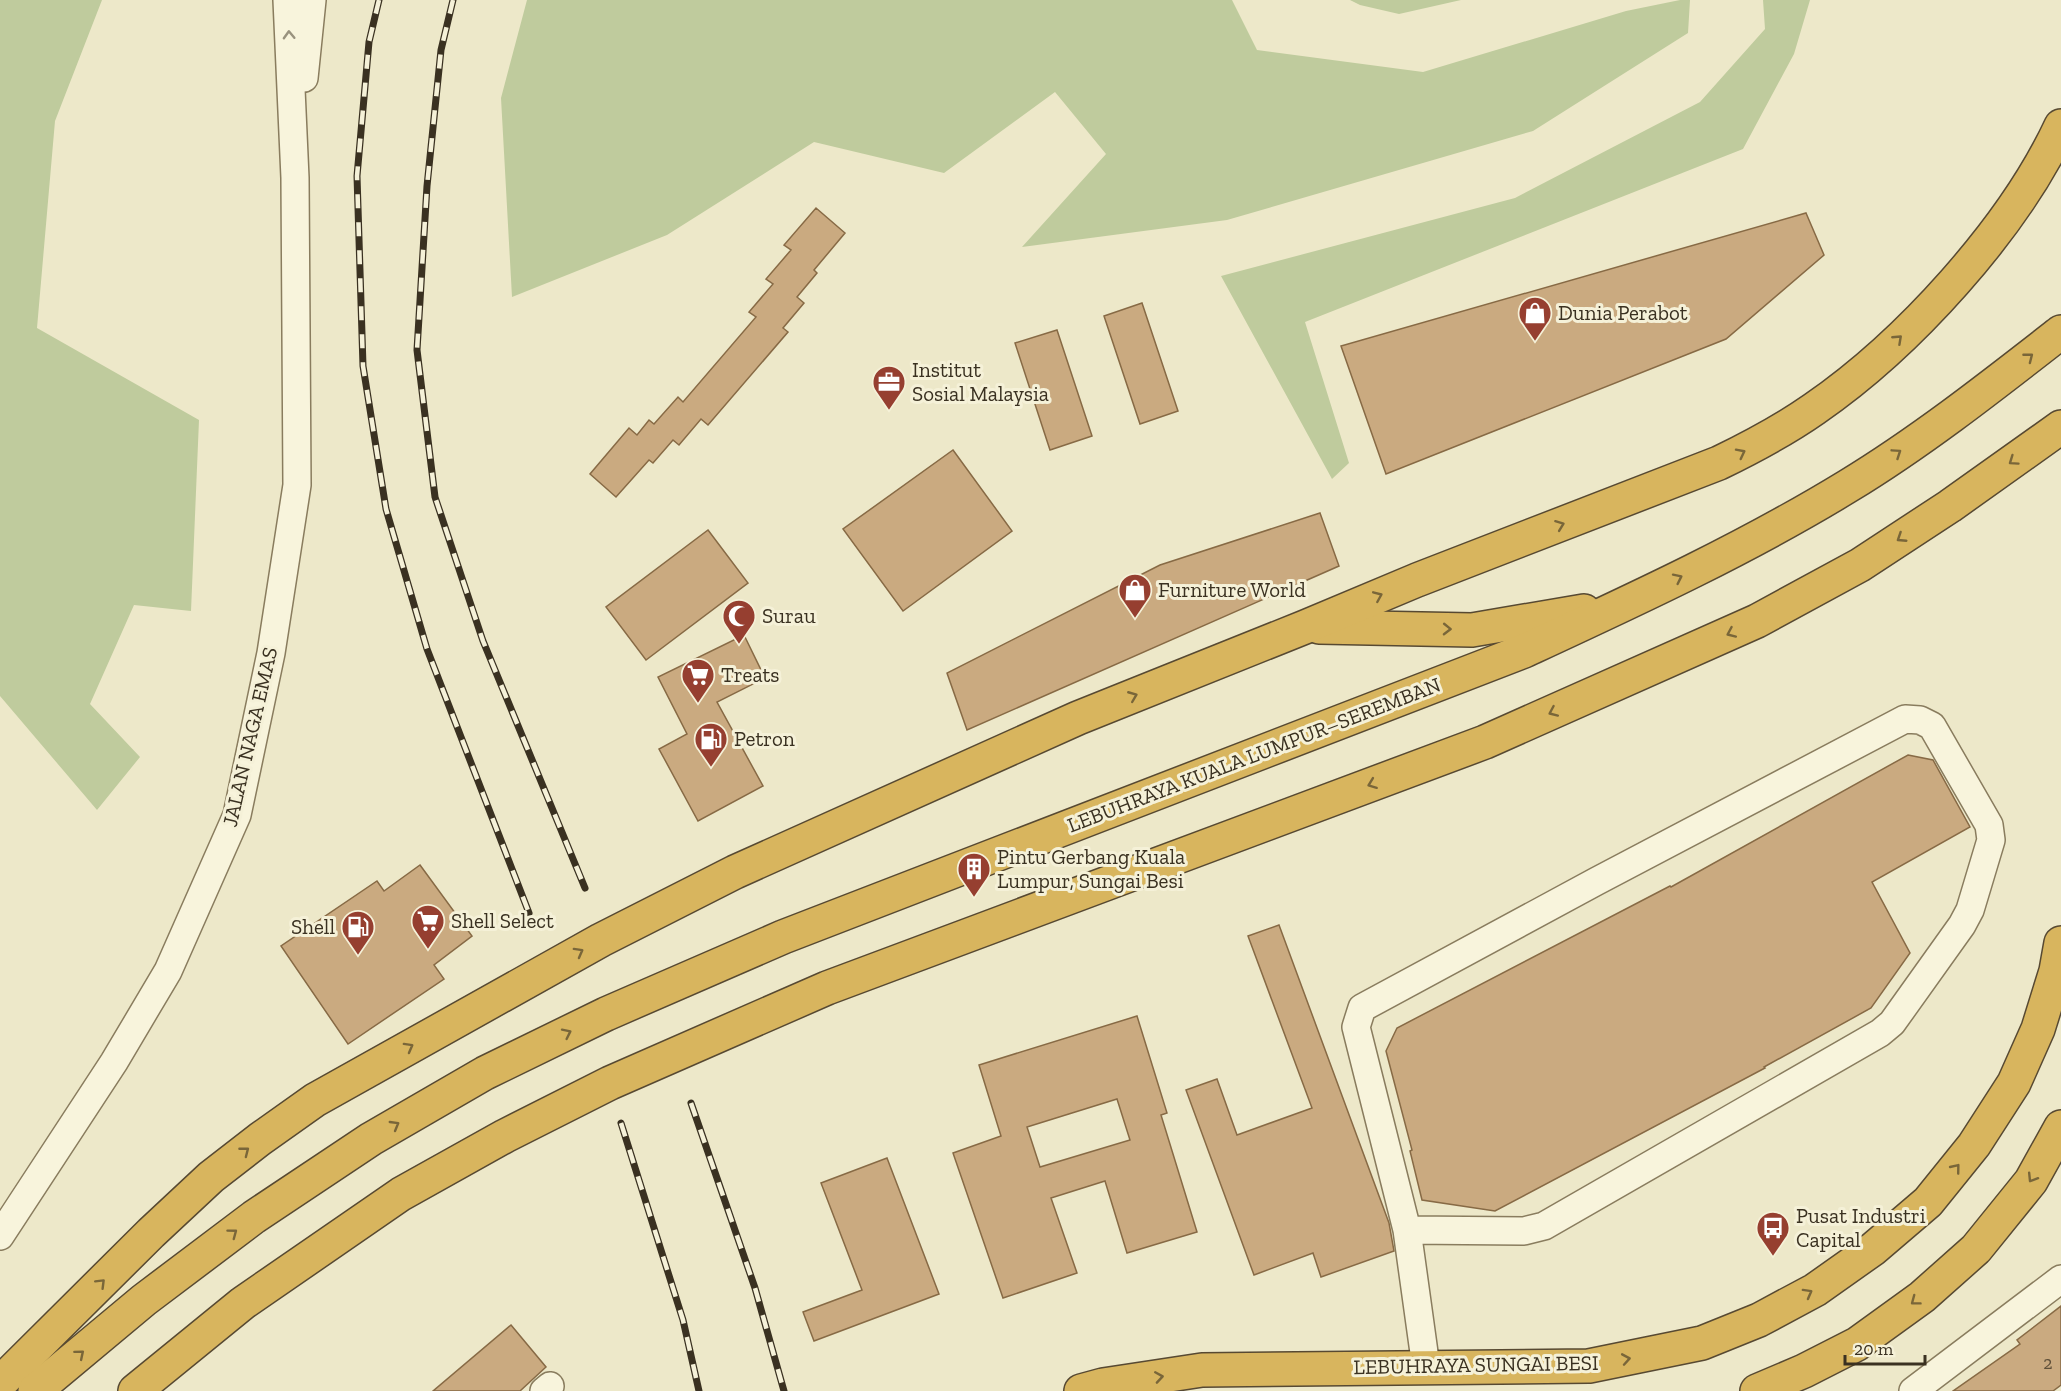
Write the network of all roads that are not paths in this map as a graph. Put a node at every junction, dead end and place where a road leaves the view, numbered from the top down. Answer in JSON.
{"nodes":[{"id":1,"x":287,"y":0,"type":"edge"},
{"id":2,"x":312,"y":0,"type":"edge"},
{"id":3,"x":2061,"y":126,"type":"edge"},
{"id":4,"x":295,"y":178,"type":"junction"},
{"id":5,"x":2061,"y":332,"type":"edge"},
{"id":6,"x":2061,"y":428,"type":"edge"},
{"id":7,"x":1626,"y":604,"type":"junction"},
{"id":8,"x":1305,"y":627,"type":"junction"},
{"id":9,"x":2061,"y":943,"type":"edge"},
{"id":10,"x":2061,"y":1127,"type":"edge"},
{"id":11,"x":1407,"y":1230,"type":"junction"},
{"id":12,"x":0,"y":1236,"type":"edge"},
{"id":13,"x":2061,"y":1279,"type":"edge"},
{"id":14,"x":1426,"y":1367,"type":"junction"},
{"id":15,"x":0,"y":1383,"type":"edge"},
{"id":16,"x":35,"y":1391,"type":"edge"},
{"id":17,"x":135,"y":1391,"type":"edge"},
{"id":18,"x":1081,"y":1391,"type":"edge"},
{"id":19,"x":1757,"y":1391,"type":"edge"},
{"id":20,"x":1913,"y":1391,"type":"edge"}],
"edges":[{"from":4,"to":1,"type":"street","name":"JALAN NAGA EMAS","one_way":true},
{"from":2,"to":4,"type":"street","name":"JALAN NAGA EMAS"},
{"from":8,"to":3,"type":"highway","one_way":true},
{"from":4,"to":12,"type":"street","name":"JALAN NAGA EMAS"},
{"from":7,"to":5,"type":"highway","name":"LEBUHRAYA KUALA LUMPUR–SEREMBAN","one_way":true},
{"from":6,"to":17,"type":"highway","one_way":true},
{"from":8,"to":7,"type":"highway","one_way":true},
{"from":16,"to":7,"type":"highway","name":"LEBUHRAYA KUALA LUMPUR–SEREMBAN","one_way":true},
{"from":15,"to":8,"type":"highway","one_way":true},
{"from":14,"to":9,"type":"highway","name":"LEBUHRAYA SUNGAI BESI","one_way":true},
{"from":10,"to":19,"type":"highway","one_way":true},
{"from":11,"to":11,"type":"street"},
{"from":11,"to":14,"type":"street"},
{"from":13,"to":20,"type":"street"},
{"from":18,"to":14,"type":"highway","name":"LEBUHRAYA SUNGAI BESI","one_way":true}]}
